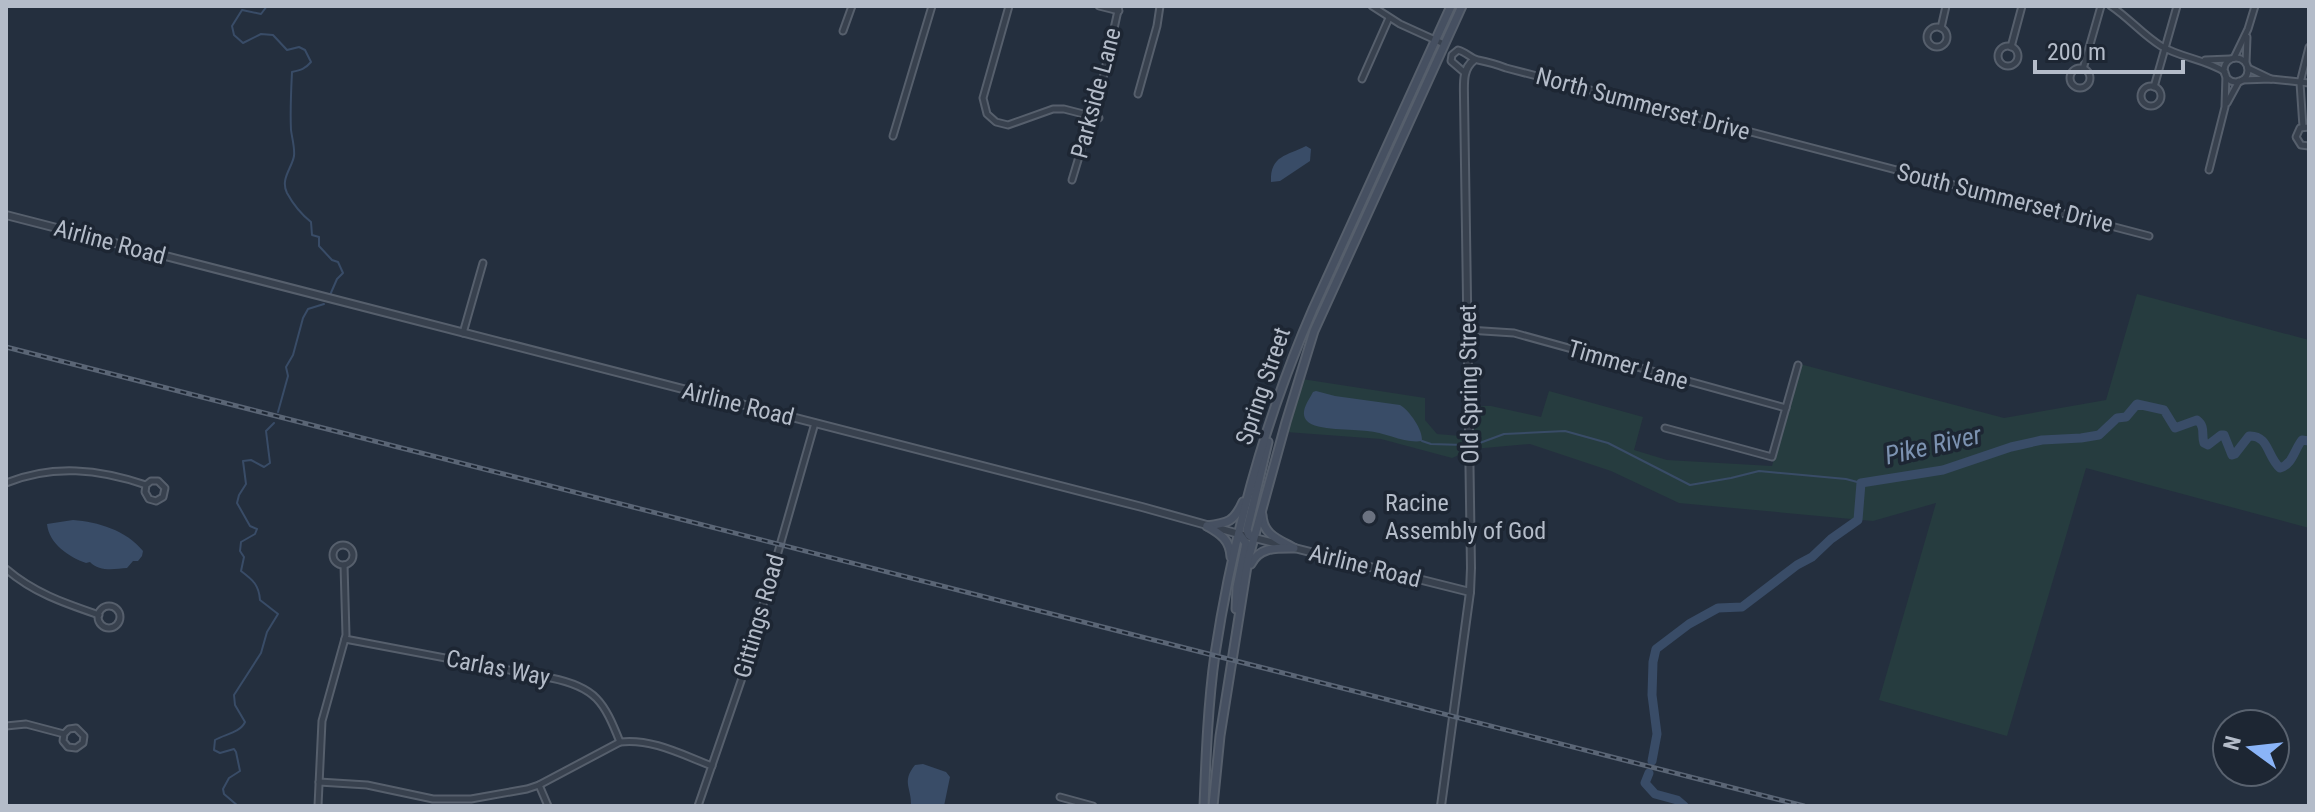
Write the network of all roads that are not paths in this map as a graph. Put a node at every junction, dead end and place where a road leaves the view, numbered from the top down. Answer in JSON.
{"nodes":[{"id":1,"x":852,"y":6,"type":"edge"},
{"id":2,"x":932,"y":6,"type":"edge"},
{"id":3,"x":1009,"y":6,"type":"edge"},
{"id":4,"x":1099,"y":6,"type":"edge"},
{"id":5,"x":1160,"y":6,"type":"edge"},
{"id":6,"x":1372,"y":6,"type":"edge"},
{"id":7,"x":1451,"y":6,"type":"edge"},
{"id":8,"x":1462,"y":6,"type":"edge"},
{"id":9,"x":1946,"y":6,"type":"edge"},
{"id":10,"x":2022,"y":6,"type":"edge"},
{"id":11,"x":2101,"y":6,"type":"edge"},
{"id":12,"x":2111,"y":6,"type":"edge"},
{"id":13,"x":2177,"y":6,"type":"edge"},
{"id":14,"x":2255,"y":6,"type":"edge"},
{"id":15,"x":1119,"y":8,"type":"edge"},
{"id":16,"x":1389,"y":18,"type":"junction"},
{"id":17,"x":1941,"y":28,"type":"dead end"},
{"id":18,"x":2248,"y":29,"type":"junction"},
{"id":19,"x":843,"y":31,"type":"dead end"},
{"id":20,"x":1436,"y":40,"type":"junction"},
{"id":21,"x":1444,"y":44,"type":"junction"},
{"id":22,"x":2011,"y":47,"type":"dead end"},
{"id":23,"x":2309,"y":47,"type":"edge"},
{"id":24,"x":2166,"y":48,"type":"junction"},
{"id":25,"x":2233,"y":59,"type":"junction"},
{"id":26,"x":1474,"y":60,"type":"junction"},
{"id":27,"x":2203,"y":60,"type":"junction"},
{"id":28,"x":2247,"y":66,"type":"junction"},
{"id":29,"x":2083,"y":69,"type":"dead end"},
{"id":30,"x":1465,"y":73,"type":"junction"},
{"id":31,"x":2226,"y":74,"type":"junction"},
{"id":32,"x":1362,"y":79,"type":"dead end"},
{"id":33,"x":2271,"y":79,"type":"junction"},
{"id":34,"x":2240,"y":81,"type":"junction"},
{"id":35,"x":2300,"y":83,"type":"junction"},
{"id":36,"x":2309,"y":83,"type":"edge"},
{"id":37,"x":2154,"y":87,"type":"dead end"},
{"id":38,"x":1138,"y":94,"type":"dead end"},
{"id":39,"x":2225,"y":107,"type":"junction"},
{"id":40,"x":1095,"y":117,"type":"junction"},
{"id":41,"x":2306,"y":127,"type":"edge"},
{"id":42,"x":893,"y":136,"type":"dead end"},
{"id":43,"x":2309,"y":146,"type":"edge"},
{"id":44,"x":1861,"y":161,"type":"joint"},
{"id":45,"x":2209,"y":170,"type":"dead end"},
{"id":46,"x":1072,"y":180,"type":"dead end"},
{"id":47,"x":6,"y":215,"type":"edge"},
{"id":48,"x":2149,"y":236,"type":"dead end"},
{"id":49,"x":483,"y":263,"type":"dead end"},
{"id":50,"x":1468,"y":330,"type":"junction"},
{"id":51,"x":463,"y":333,"type":"junction"},
{"id":52,"x":1798,"y":365,"type":"dead end"},
{"id":53,"x":1786,"y":408,"type":"junction"},
{"id":54,"x":1274,"y":409,"type":"junction"},
{"id":55,"x":815,"y":423,"type":"junction"},
{"id":56,"x":1665,"y":428,"type":"dead end"},
{"id":57,"x":6,"y":483,"type":"edge"},
{"id":58,"x":146,"y":485,"type":"junction"},
{"id":59,"x":1251,"y":486,"type":"junction"},
{"id":60,"x":1263,"y":503,"type":"junction"},
{"id":61,"x":1207,"y":526,"type":"junction"},
{"id":62,"x":1239,"y":534,"type":"junction"},
{"id":63,"x":1253,"y":538,"type":"junction"},
{"id":64,"x":1294,"y":548,"type":"junction"},
{"id":65,"x":344,"y":565,"type":"dead end"},
{"id":66,"x":1231,"y":568,"type":"junction"},
{"id":67,"x":6,"y":569,"type":"edge"},
{"id":68,"x":1244,"y":585,"type":"junction"},
{"id":69,"x":1470,"y":592,"type":"junction"},
{"id":70,"x":99,"y":615,"type":"junction"},
{"id":71,"x":1236,"y":631,"type":"junction"},
{"id":72,"x":345,"y":639,"type":"junction"},
{"id":73,"x":6,"y":726,"type":"edge"},
{"id":74,"x":64,"y":734,"type":"junction"},
{"id":75,"x":620,"y":742,"type":"junction"},
{"id":76,"x":712,"y":766,"type":"junction"},
{"id":77,"x":319,"y":782,"type":"junction"},
{"id":78,"x":539,"y":785,"type":"junction"},
{"id":79,"x":1060,"y":797,"type":"dead end"},
{"id":80,"x":472,"y":803,"type":"edge"},
{"id":81,"x":318,"y":806,"type":"edge"},
{"id":82,"x":548,"y":806,"type":"edge"},
{"id":83,"x":698,"y":806,"type":"edge"},
{"id":84,"x":1092,"y":806,"type":"edge"},
{"id":85,"x":1204,"y":806,"type":"edge"},
{"id":86,"x":1213,"y":806,"type":"edge"},
{"id":87,"x":1441,"y":806,"type":"edge"}],
"edges":[{"from":1,"to":19,"type":"street"},
{"from":2,"to":42,"type":"street"},
{"from":3,"to":40,"type":"street"},
{"from":4,"to":15,"type":"street"},
{"from":5,"to":38,"type":"street"},
{"from":6,"to":16,"type":"street"},
{"from":7,"to":20,"type":"main road","name":"Spring Street"},
{"from":8,"to":21,"type":"main road","name":"Spring Street"},
{"from":9,"to":17,"type":"street"},
{"from":10,"to":22,"type":"street"},
{"from":11,"to":29,"type":"street"},
{"from":12,"to":24,"type":"street"},
{"from":13,"to":24,"type":"street"},
{"from":14,"to":18,"type":"street"},
{"from":15,"to":40,"type":"street","name":"Parkside Lane"},
{"from":16,"to":20,"type":"street"},
{"from":16,"to":32,"type":"street"},
{"from":18,"to":25,"type":"street"},
{"from":18,"to":28,"type":"street"},
{"from":20,"to":21,"type":"street"},
{"from":20,"to":54,"type":"main road","name":"Spring Street"},
{"from":21,"to":60,"type":"main road","name":"Spring Street"},
{"from":23,"to":35,"type":"street"},
{"from":24,"to":27,"type":"street"},
{"from":24,"to":37,"type":"street"},
{"from":25,"to":27,"type":"street"},
{"from":25,"to":28,"type":"street"},
{"from":25,"to":31,"type":"street"},
{"from":26,"to":30,"type":"street"},
{"from":26,"to":30,"type":"street"},
{"from":26,"to":44,"type":"street","name":"North Summerset Drive"},
{"from":27,"to":31,"type":"street"},
{"from":28,"to":33,"type":"street"},
{"from":28,"to":34,"type":"street"},
{"from":30,"to":50,"type":"street","name":"Old Spring Street"},
{"from":31,"to":34,"type":"street"},
{"from":31,"to":39,"type":"street"},
{"from":33,"to":34,"type":"street"},
{"from":33,"to":35,"type":"street"},
{"from":34,"to":39,"type":"street"},
{"from":35,"to":36,"type":"street"},
{"from":35,"to":41,"type":"street"},
{"from":39,"to":45,"type":"street"},
{"from":40,"to":46,"type":"street","name":"Parkside Lane"},
{"from":41,"to":43,"type":"street"},
{"from":44,"to":48,"type":"street","name":"South Summerset Drive"},
{"from":47,"to":51,"type":"street","name":"Airline Road"},
{"from":49,"to":51,"type":"street"},
{"from":50,"to":53,"type":"street","name":"Timmer Lane"},
{"from":50,"to":69,"type":"street","name":"Old Spring Street"},
{"from":51,"to":55,"type":"street","name":"Airline Road"},
{"from":52,"to":53,"type":"street"},
{"from":53,"to":56,"type":"street"},
{"from":54,"to":59,"type":"main road","name":"Spring Street"},
{"from":54,"to":63,"type":"main road"},
{"from":55,"to":61,"type":"street","name":"Airline Road"},
{"from":55,"to":76,"type":"street","name":"Gittings Road"},
{"from":57,"to":58,"type":"street"},
{"from":58,"to":58,"type":"street"},
{"from":59,"to":61,"type":"main road"},
{"from":59,"to":62,"type":"main road","name":"Spring Street"},
{"from":60,"to":63,"type":"main road","name":"Spring Street"},
{"from":60,"to":64,"type":"main road"},
{"from":61,"to":62,"type":"street","name":"Airline Road"},
{"from":61,"to":66,"type":"main road"},
{"from":62,"to":63,"type":"street","name":"Airline Road"},
{"from":62,"to":66,"type":"main road","name":"Spring Street"},
{"from":62,"to":71,"type":"main road"},
{"from":63,"to":64,"type":"street","name":"Airline Road"},
{"from":63,"to":68,"type":"main road","name":"Spring Street"},
{"from":64,"to":68,"type":"main road"},
{"from":64,"to":69,"type":"street","name":"Airline Road"},
{"from":65,"to":72,"type":"street"},
{"from":66,"to":85,"type":"main road","name":"Spring Street"},
{"from":67,"to":70,"type":"street"},
{"from":68,"to":71,"type":"main road","name":"Spring Street"},
{"from":69,"to":87,"type":"street","name":"Old Spring Street"},
{"from":70,"to":70,"type":"street"},
{"from":71,"to":86,"type":"main road","name":"Spring Street"},
{"from":72,"to":75,"type":"street","name":"Carlas Way"},
{"from":72,"to":77,"type":"street"},
{"from":73,"to":74,"type":"street"},
{"from":74,"to":74,"type":"street"},
{"from":75,"to":76,"type":"street"},
{"from":75,"to":78,"type":"street"},
{"from":76,"to":83,"type":"street","name":"Gittings Road"},
{"from":77,"to":80,"type":"street"},
{"from":77,"to":81,"type":"street"},
{"from":78,"to":80,"type":"street"},
{"from":78,"to":82,"type":"street"},
{"from":79,"to":84,"type":"street"}]}
